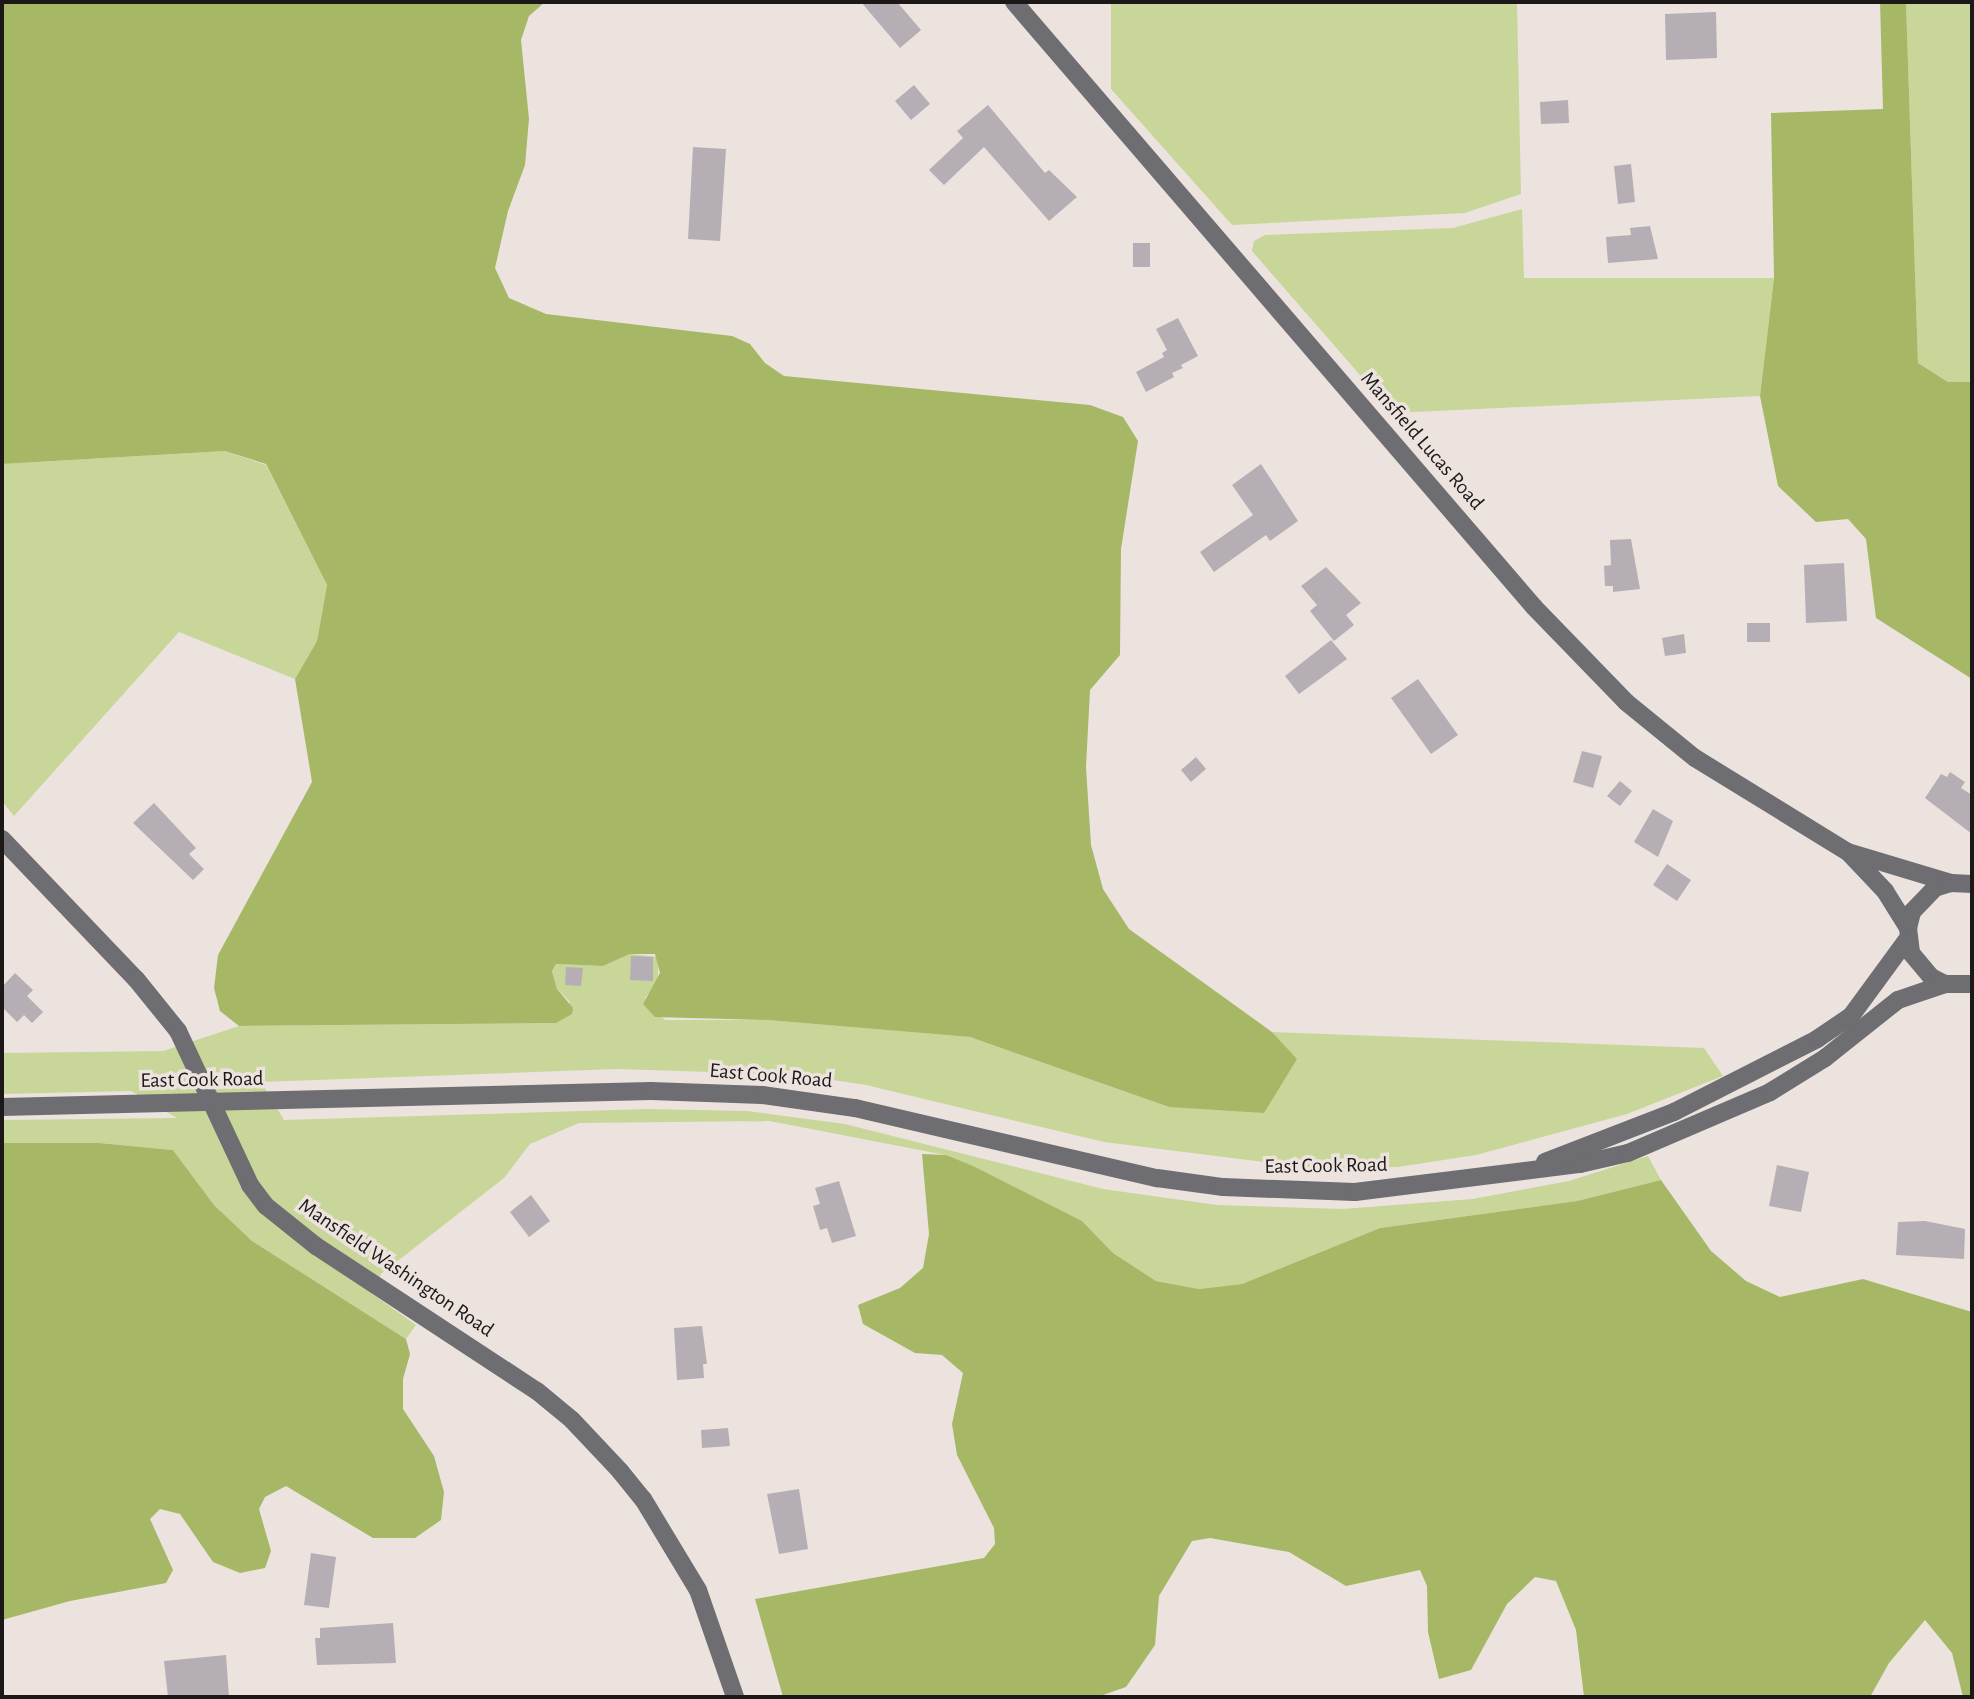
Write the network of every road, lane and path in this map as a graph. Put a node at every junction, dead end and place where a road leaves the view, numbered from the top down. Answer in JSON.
{"nodes":[{"id":1,"x":1014,"y":2,"type":"edge"},
{"id":2,"x":2,"y":839,"type":"edge"},
{"id":3,"x":1848,"y":852,"type":"junction"},
{"id":4,"x":1951,"y":883,"type":"junction"},
{"id":5,"x":1972,"y":884,"type":"edge"},
{"id":6,"x":1908,"y":933,"type":"junction"},
{"id":7,"x":1962,"y":986,"type":"edge"},
{"id":8,"x":210,"y":1102,"type":"junction"},
{"id":9,"x":2,"y":1107,"type":"edge"},
{"id":10,"x":1525,"y":1169,"type":"junction"},
{"id":11,"x":735,"y":1697,"type":"edge"}],
"edges":[{"from":1,"to":3,"type":"main road","name":"Mansfield Lucas Road"},
{"from":2,"to":8,"type":"main road","name":"Mansfield Washington Road"},
{"from":3,"to":4,"type":"main road","name":"Mansfield Lucas Road"},
{"from":3,"to":6,"type":"main road","name":"Mansfield Lucas Road"},
{"from":4,"to":5,"type":"main road","name":"Mansfield Lucas Road"},
{"from":4,"to":6,"type":"main road","name":"East Cook Road"},
{"from":6,"to":7,"type":"main road","name":"Mansfield Lucas Road"},
{"from":6,"to":10,"type":"main road","name":"East Cook Road"},
{"from":7,"to":10,"type":"main road","name":"East Cook Road"},
{"from":8,"to":9,"type":"main road","name":"East Cook Road"},
{"from":8,"to":10,"type":"main road","name":"East Cook Road"},
{"from":8,"to":11,"type":"main road","name":"Mansfield Washington Road"}]}
